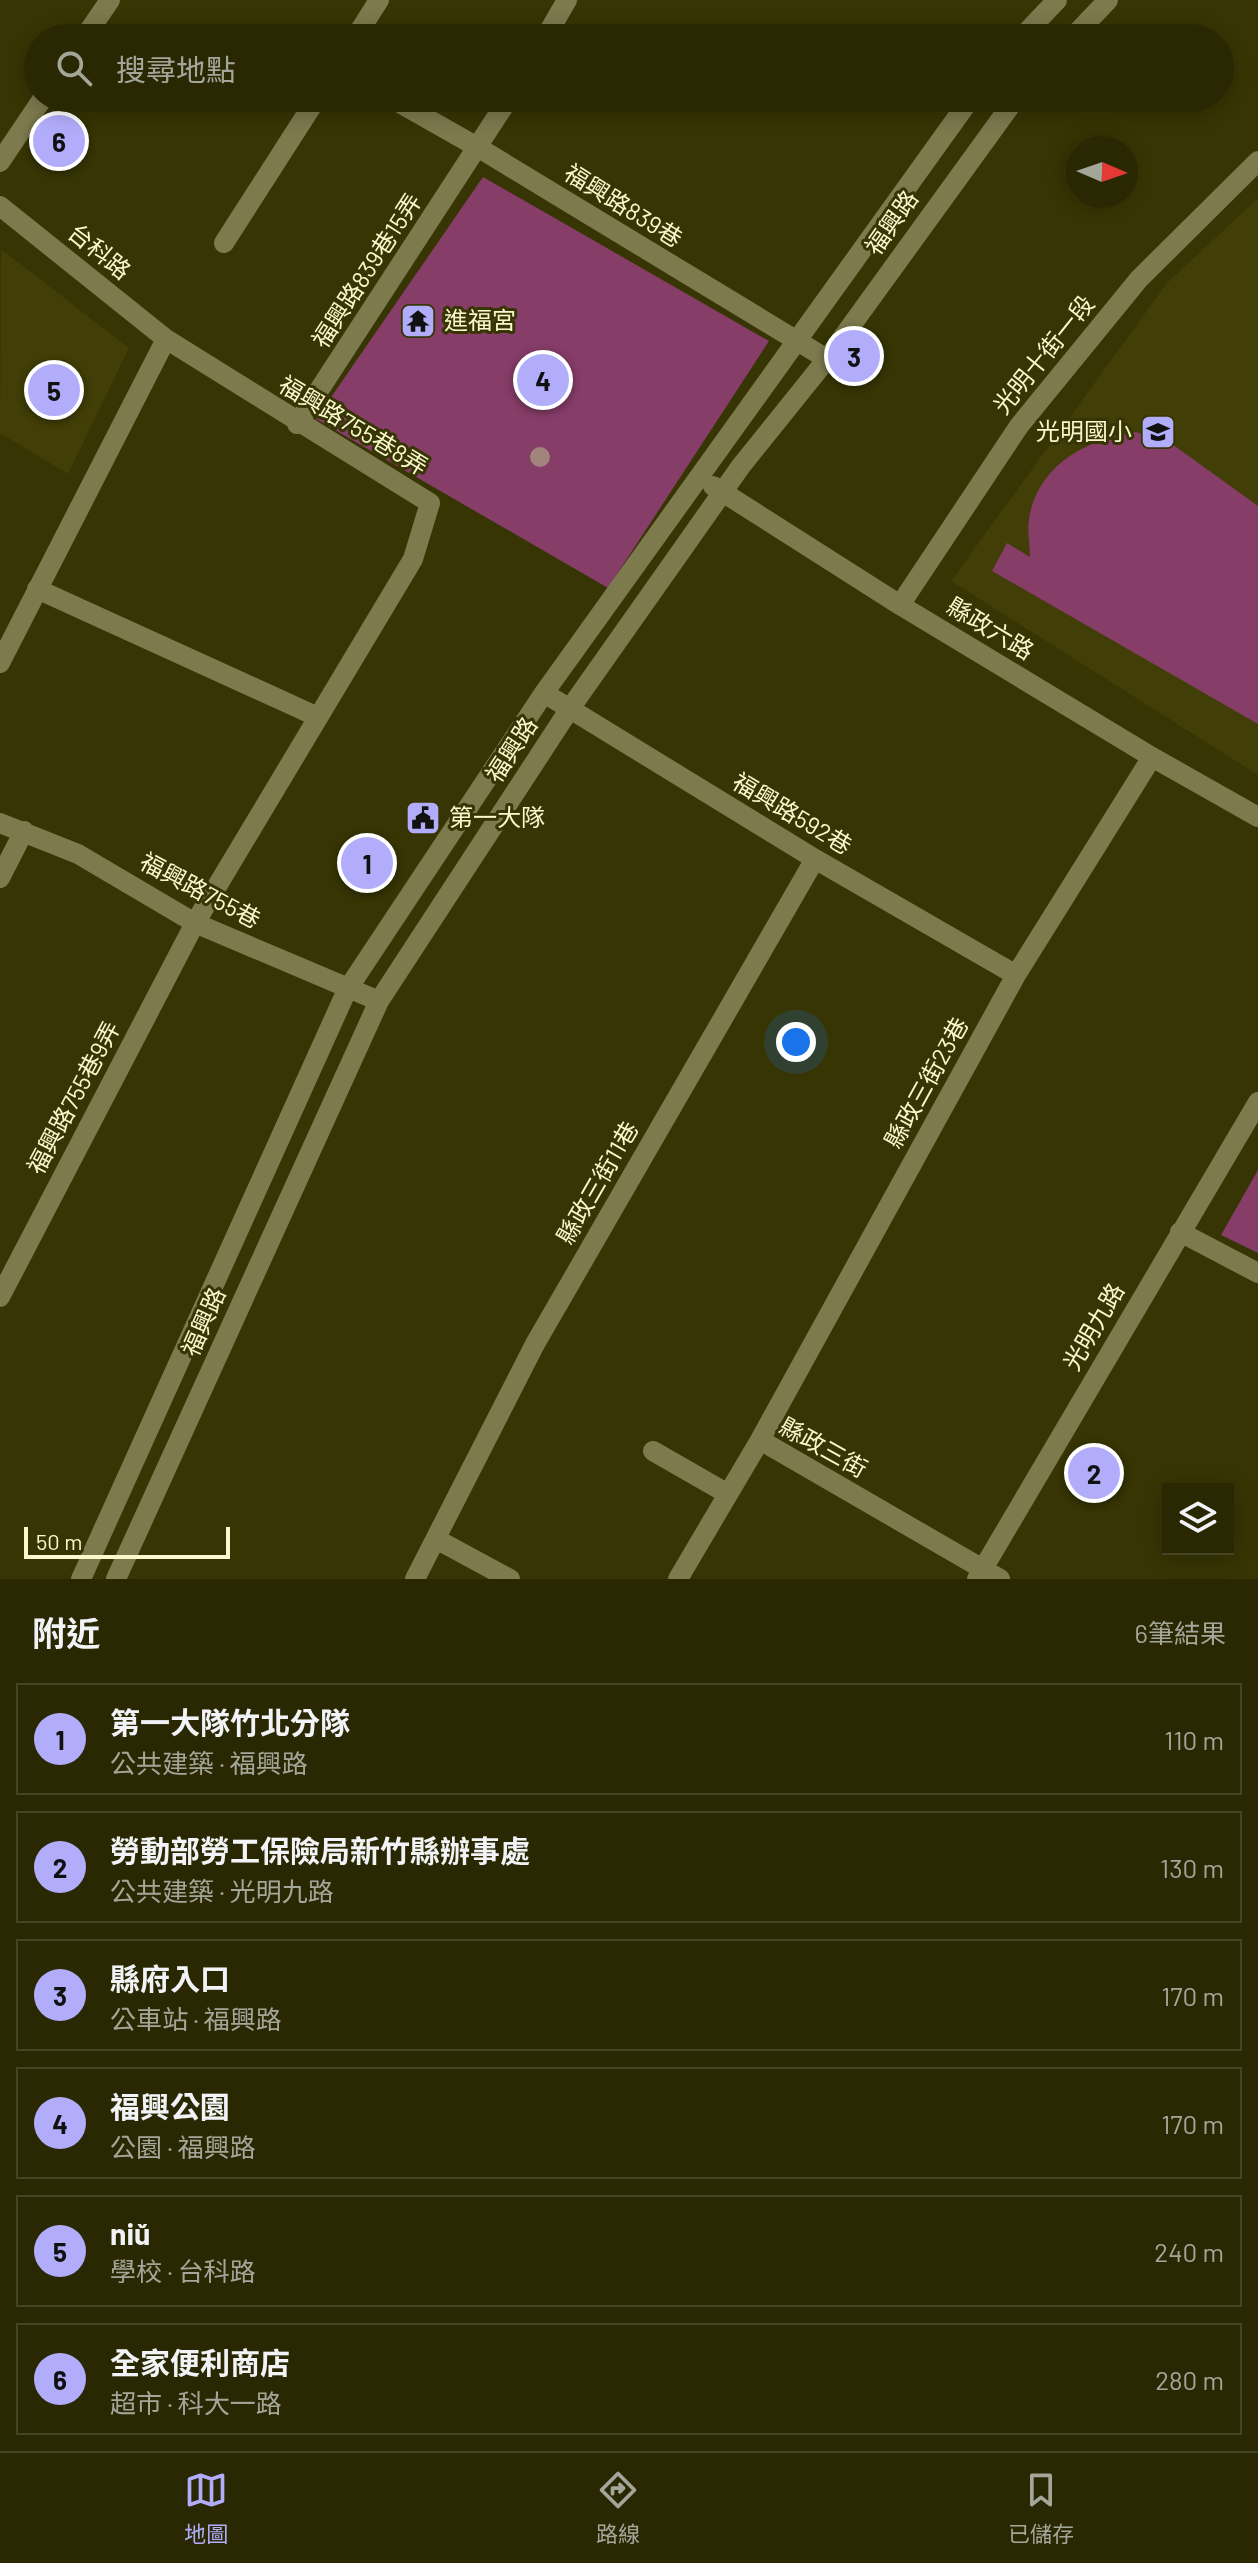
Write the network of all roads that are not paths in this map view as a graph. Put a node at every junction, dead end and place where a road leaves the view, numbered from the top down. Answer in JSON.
{"nodes":[{"id":1,"x":110,"y":0,"type":"edge"},
{"id":2,"x":379,"y":0,"type":"edge"},
{"id":3,"x":567,"y":0,"type":"edge"},
{"id":4,"x":1057,"y":0,"type":"edge"},
{"id":5,"x":1108,"y":0,"type":"edge"},
{"id":6,"x":94,"y":24,"type":"edge"},
{"id":7,"x":364,"y":24,"type":"edge"},
{"id":8,"x":553,"y":24,"type":"edge"},
{"id":9,"x":1034,"y":24,"type":"edge"},
{"id":10,"x":1085,"y":24,"type":"edge"},
{"id":11,"x":34,"y":112,"type":"edge"},
{"id":12,"x":308,"y":112,"type":"edge"},
{"id":13,"x":416,"y":112,"type":"edge"},
{"id":14,"x":501,"y":112,"type":"edge"},
{"id":15,"x":961,"y":112,"type":"edge"},
{"id":16,"x":1006,"y":112,"type":"edge"},
{"id":17,"x":479,"y":148,"type":"junction"},
{"id":18,"x":0,"y":162,"type":"edge"},
{"id":19,"x":1255,"y":170,"type":"edge"},
{"id":20,"x":0,"y":206,"type":"edge"},
{"id":21,"x":224,"y":243,"type":"dead end"},
{"id":22,"x":166,"y":339,"type":"junction"},
{"id":23,"x":796,"y":343,"type":"junction"},
{"id":24,"x":827,"y":359,"type":"junction"},
{"id":25,"x":297,"y":424,"type":"junction"},
{"id":26,"x":700,"y":476,"type":"junction"},
{"id":27,"x":723,"y":493,"type":"junction"},
{"id":28,"x":37,"y":589,"type":"junction"},
{"id":29,"x":900,"y":605,"type":"junction"},
{"id":30,"x":0,"y":663,"type":"edge"},
{"id":31,"x":544,"y":693,"type":"junction"},
{"id":32,"x":569,"y":710,"type":"junction"},
{"id":33,"x":318,"y":717,"type":"junction"},
{"id":34,"x":1152,"y":757,"type":"junction"},
{"id":35,"x":1258,"y":817,"type":"edge"},
{"id":36,"x":0,"y":823,"type":"edge"},
{"id":37,"x":24,"y":831,"type":"junction"},
{"id":38,"x":815,"y":859,"type":"junction"},
{"id":39,"x":0,"y":878,"type":"edge"},
{"id":40,"x":195,"y":923,"type":"junction"},
{"id":41,"x":1016,"y":975,"type":"junction"},
{"id":42,"x":347,"y":990,"type":"junction"},
{"id":43,"x":379,"y":1001,"type":"junction"},
{"id":44,"x":1258,"y":1102,"type":"edge"},
{"id":45,"x":249,"y":1206,"type":"junction"},
{"id":46,"x":283,"y":1210,"type":"junction"},
{"id":47,"x":1180,"y":1232,"type":"junction"},
{"id":48,"x":1258,"y":1273,"type":"edge"},
{"id":49,"x":0,"y":1297,"type":"edge"},
{"id":50,"x":760,"y":1440,"type":"junction"},
{"id":51,"x":653,"y":1451,"type":"dead end"},
{"id":52,"x":728,"y":1494,"type":"junction"},
{"id":53,"x":436,"y":1539,"type":"junction"},
{"id":54,"x":986,"y":1576,"type":"edge"},
{"id":55,"x":81,"y":1579,"type":"edge"},
{"id":56,"x":116,"y":1579,"type":"edge"},
{"id":57,"x":415,"y":1579,"type":"edge"},
{"id":58,"x":510,"y":1579,"type":"edge"},
{"id":59,"x":678,"y":1579,"type":"edge"}],
"edges":[{"from":1,"to":6,"type":"street"},
{"from":2,"to":7,"type":"street"},
{"from":3,"to":8,"type":"street"},
{"from":4,"to":9,"type":"street"},
{"from":5,"to":10,"type":"street"},
{"from":11,"to":18,"type":"street"},
{"from":12,"to":21,"type":"street"},
{"from":13,"to":17,"type":"street","name":"福興路839巷"},
{"from":14,"to":17,"type":"street","name":"福興路839巷15弄"},
{"from":15,"to":23,"type":"street","name":"福興路"},
{"from":16,"to":24,"type":"street","name":"福興路"},
{"from":17,"to":23,"type":"street","name":"福興路839巷"},
{"from":17,"to":25,"type":"street","name":"福興路839巷15弄"},
{"from":19,"to":29,"type":"street","name":"光明十街一段"},
{"from":20,"to":22,"type":"street","name":"台科路"},
{"from":22,"to":25,"type":"street","name":"福興路755巷8弄"},
{"from":22,"to":28,"type":"street"},
{"from":23,"to":24,"type":"street","name":"福興路839巷"},
{"from":23,"to":26,"type":"street","name":"福興路"},
{"from":24,"to":27,"type":"street","name":"福興路"},
{"from":25,"to":33,"type":"street","name":"福興路755巷8弄"},
{"from":26,"to":27,"type":"street","name":"縣政六路"},
{"from":26,"to":31,"type":"street","name":"福興路"},
{"from":27,"to":29,"type":"street","name":"縣政六路"},
{"from":27,"to":32,"type":"street","name":"福興路"},
{"from":28,"to":30,"type":"street"},
{"from":28,"to":33,"type":"street"},
{"from":29,"to":34,"type":"street","name":"縣政六路"},
{"from":31,"to":32,"type":"street","name":"福興路592巷"},
{"from":31,"to":42,"type":"street","name":"福興路"},
{"from":32,"to":38,"type":"street","name":"福興路592巷"},
{"from":32,"to":43,"type":"street","name":"福興路"},
{"from":33,"to":40,"type":"street","name":"福興路755巷8弄"},
{"from":34,"to":35,"type":"street","name":"縣政六路"},
{"from":34,"to":41,"type":"street","name":"縣政三街23巷"},
{"from":36,"to":37,"type":"street","name":"福興路755巷"},
{"from":37,"to":39,"type":"street"},
{"from":37,"to":40,"type":"street","name":"福興路755巷"},
{"from":38,"to":41,"type":"street","name":"福興路592巷"},
{"from":38,"to":53,"type":"street","name":"縣政三街11巷"},
{"from":40,"to":42,"type":"street","name":"福興路755巷"},
{"from":40,"to":49,"type":"street","name":"福興路755巷9弄"},
{"from":41,"to":50,"type":"street","name":"縣政三街23巷"},
{"from":42,"to":43,"type":"street","name":"福興路755巷"},
{"from":42,"to":45,"type":"street","name":"福興路"},
{"from":43,"to":46,"type":"street","name":"福興路"},
{"from":44,"to":47,"type":"street","name":"光明九路"},
{"from":45,"to":46,"type":"street"},
{"from":45,"to":55,"type":"street","name":"福興路"},
{"from":46,"to":56,"type":"street","name":"福興路"},
{"from":47,"to":48,"type":"street"},
{"from":47,"to":54,"type":"street","name":"光明九路"},
{"from":50,"to":52,"type":"street","name":"縣政三街"},
{"from":50,"to":54,"type":"street","name":"縣政三街"},
{"from":51,"to":52,"type":"street"},
{"from":52,"to":59,"type":"street","name":"縣政三街"},
{"from":53,"to":57,"type":"street"},
{"from":53,"to":58,"type":"street"}]}
